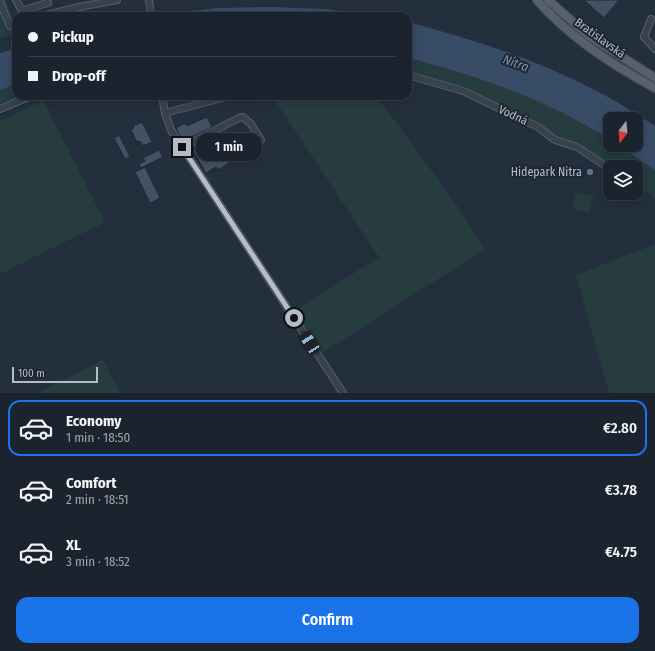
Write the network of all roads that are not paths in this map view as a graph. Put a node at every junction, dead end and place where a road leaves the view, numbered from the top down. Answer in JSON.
{"nodes":[{"id":1,"x":16,"y":0,"type":"edge"},
{"id":2,"x":117,"y":0,"type":"edge"},
{"id":3,"x":149,"y":0,"type":"edge"},
{"id":4,"x":537,"y":0,"type":"edge"},
{"id":5,"x":548,"y":0,"type":"edge"},
{"id":6,"x":0,"y":2,"type":"edge"},
{"id":7,"x":48,"y":3,"type":"dead end"},
{"id":8,"x":58,"y":12,"type":"edge"},
{"id":9,"x":151,"y":12,"type":"edge"},
{"id":10,"x":651,"y":19,"type":"dead end"},
{"id":11,"x":12,"y":23,"type":"edge"},
{"id":12,"x":589,"y":36,"type":"junction"},
{"id":13,"x":584,"y":43,"type":"junction"},
{"id":14,"x":655,"y":49,"type":"edge"},
{"id":15,"x":412,"y":76,"type":"edge"},
{"id":16,"x":655,"y":78,"type":"edge"},
{"id":17,"x":643,"y":82,"type":"junction"},
{"id":18,"x":655,"y":88,"type":"edge"},
{"id":19,"x":21,"y":100,"type":"edge"},
{"id":20,"x":163,"y":100,"type":"edge"},
{"id":21,"x":214,"y":100,"type":"edge"},
{"id":22,"x":0,"y":109,"type":"edge"},
{"id":23,"x":165,"y":113,"type":"junction"},
{"id":24,"x":261,"y":140,"type":"dead end"},
{"id":25,"x":182,"y":147,"type":"junction"},
{"id":26,"x":603,"y":164,"type":"edge"},
{"id":27,"x":343,"y":393,"type":"edge"}],
"edges":[{"from":1,"to":7,"type":"street"},
{"from":2,"to":8,"type":"street"},
{"from":3,"to":9,"type":"street"},
{"from":4,"to":13,"type":"main road","name":"Bratislavská"},
{"from":5,"to":12,"type":"main road","name":"Bratislavská"},
{"from":6,"to":11,"type":"street"},
{"from":10,"to":14,"type":"street"},
{"from":12,"to":13,"type":"main road"},
{"from":12,"to":16,"type":"main road","name":"Bratislavská"},
{"from":13,"to":17,"type":"main road","name":"Bratislavská"},
{"from":15,"to":26,"type":"street","name":"Vodná"},
{"from":16,"to":17,"type":"main road"},
{"from":17,"to":18,"type":"main road","name":"Bratislavská"},
{"from":19,"to":22,"type":"street"},
{"from":20,"to":23,"type":"street"},
{"from":21,"to":23,"type":"street"},
{"from":23,"to":25,"type":"street"},
{"from":24,"to":25,"type":"street"},
{"from":25,"to":27,"type":"street"}]}
